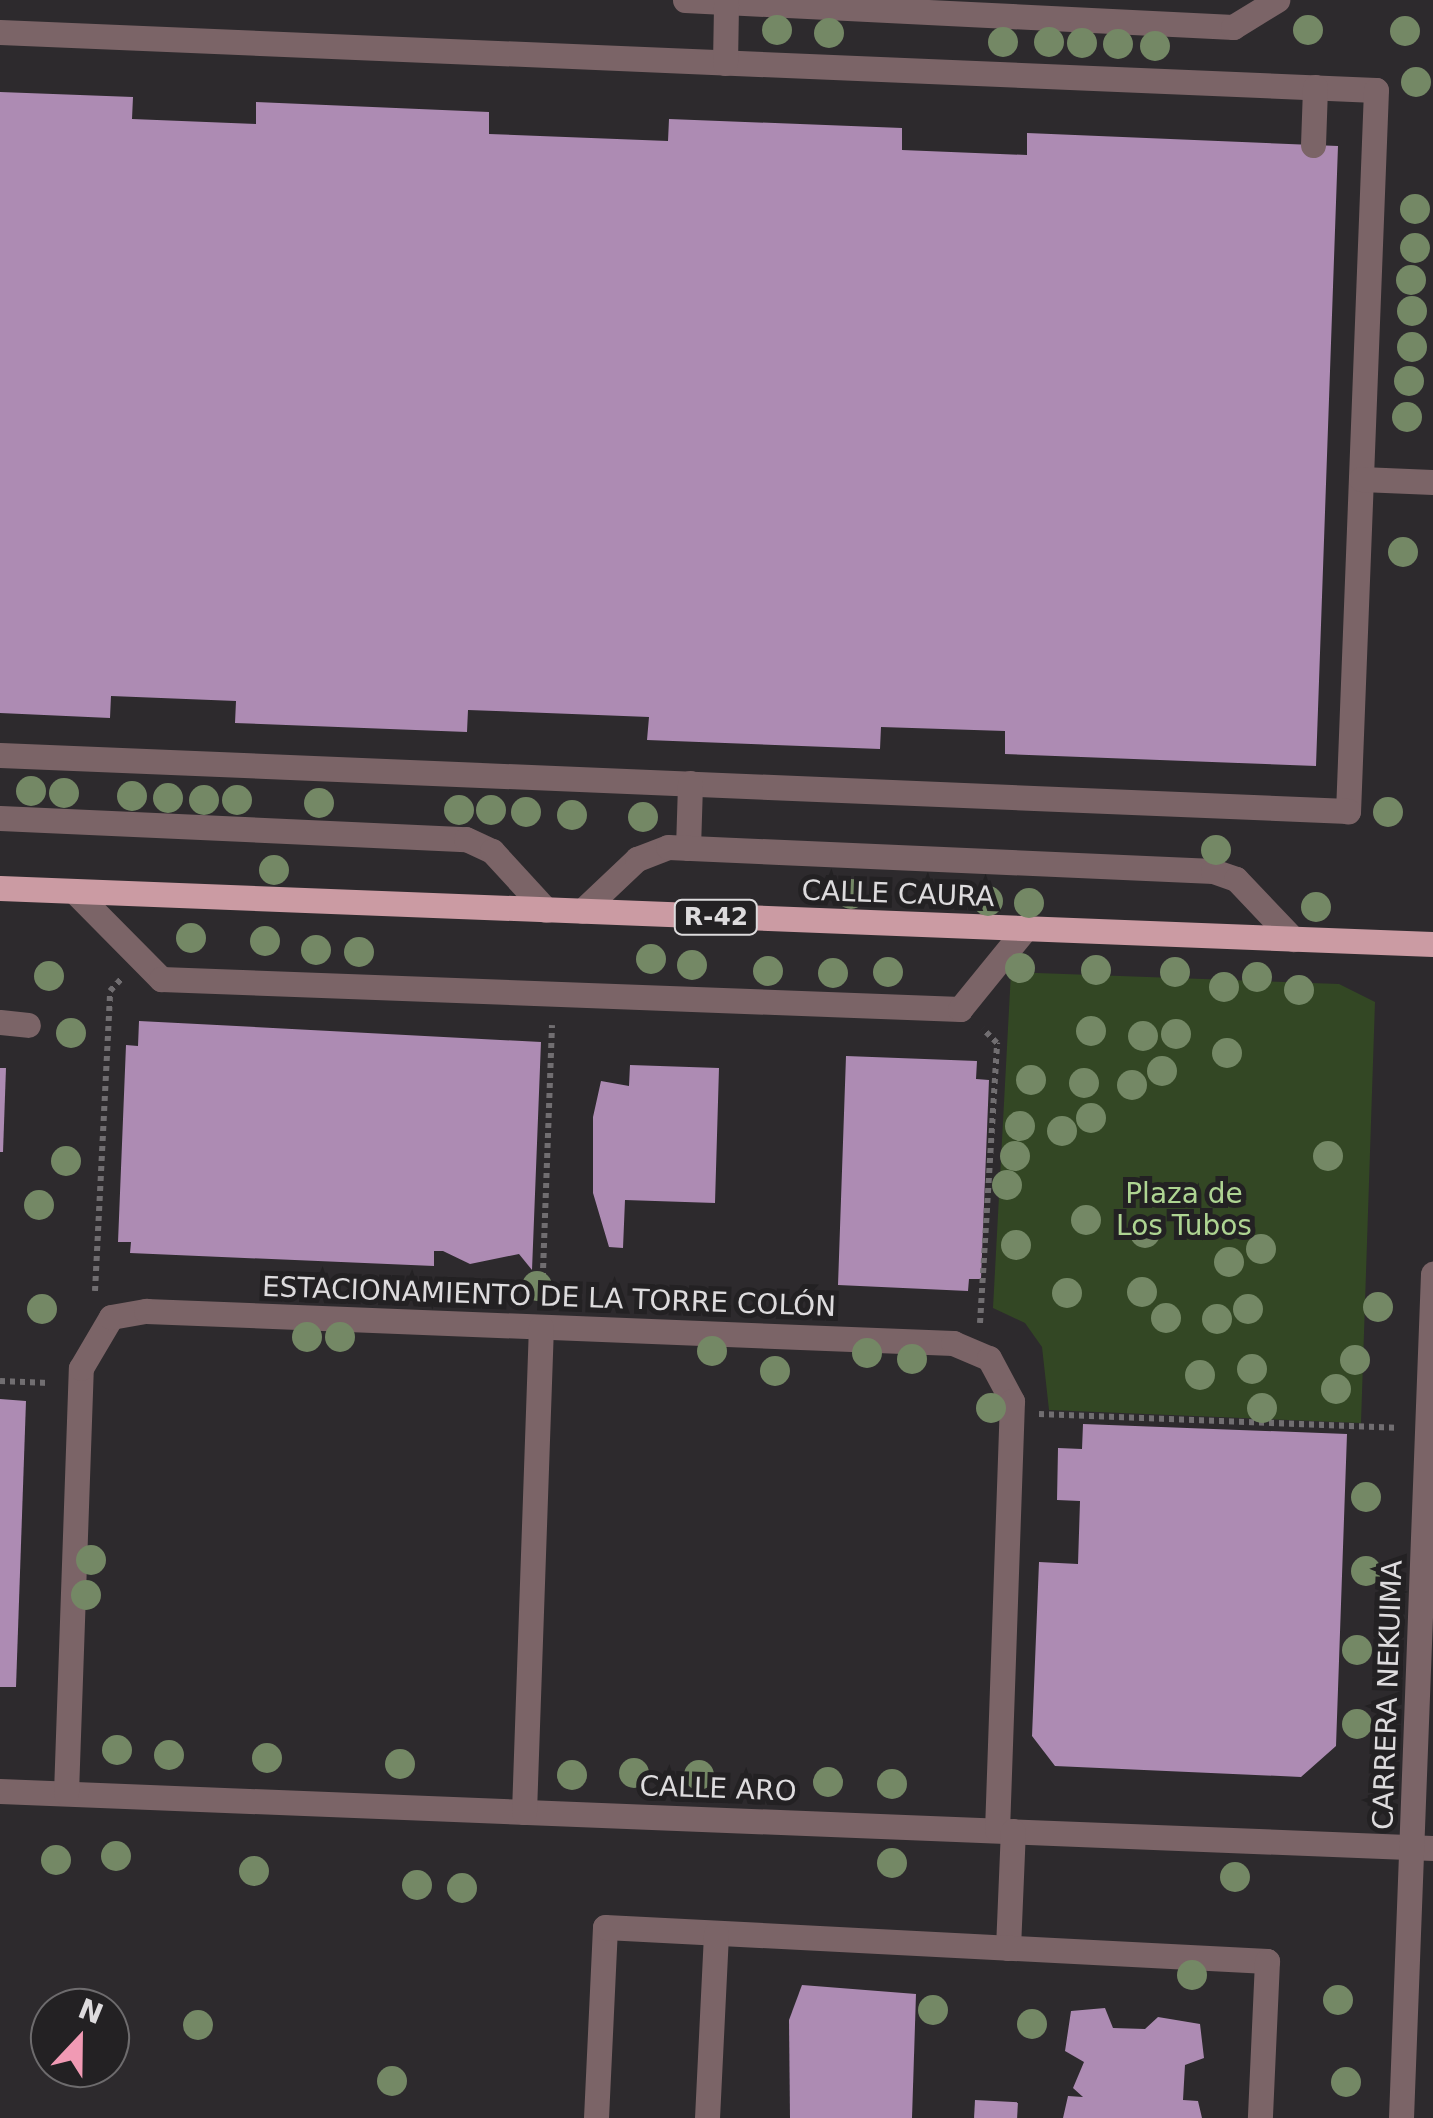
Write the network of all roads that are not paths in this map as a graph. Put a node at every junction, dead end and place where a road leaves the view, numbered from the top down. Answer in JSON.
{"nodes":[{"id":1,"x":685,"y":0,"type":"edge"},
{"id":2,"x":1277,"y":0,"type":"edge"},
{"id":3,"x":726,"y":4,"type":"junction"},
{"id":4,"x":0,"y":32,"type":"edge"},
{"id":5,"x":725,"y":62,"type":"junction"},
{"id":6,"x":1315,"y":87,"type":"junction"},
{"id":7,"x":1313,"y":144,"type":"dead end"},
{"id":8,"x":1361,"y":479,"type":"junction"},
{"id":9,"x":1433,"y":482,"type":"edge"},
{"id":10,"x":0,"y":755,"type":"edge"},
{"id":11,"x":690,"y":784,"type":"junction"},
{"id":12,"x":0,"y":818,"type":"edge"},
{"id":13,"x":688,"y":848,"type":"junction"},
{"id":14,"x":0,"y":888,"type":"edge"},
{"id":15,"x":74,"y":891,"type":"junction"},
{"id":16,"x":546,"y":910,"type":"junction"},
{"id":17,"x":582,"y":911,"type":"junction"},
{"id":18,"x":1025,"y":928,"type":"junction"},
{"id":19,"x":1292,"y":939,"type":"junction"},
{"id":20,"x":1433,"y":944,"type":"edge"},
{"id":21,"x":0,"y":1022,"type":"edge"},
{"id":22,"x":28,"y":1025,"type":"dead end"},
{"id":23,"x":1433,"y":1274,"type":"edge"},
{"id":24,"x":541,"y":1327,"type":"junction"},
{"id":25,"x":0,"y":1791,"type":"edge"},
{"id":26,"x":66,"y":1794,"type":"junction"},
{"id":27,"x":524,"y":1812,"type":"junction"},
{"id":28,"x":1005,"y":1831,"type":"junction"},
{"id":29,"x":1423,"y":1847,"type":"edge"},
{"id":30,"x":716,"y":1933,"type":"junction"},
{"id":31,"x":1008,"y":1948,"type":"junction"},
{"id":32,"x":596,"y":2118,"type":"edge"},
{"id":33,"x":707,"y":2118,"type":"edge"},
{"id":34,"x":1260,"y":2118,"type":"edge"},
{"id":35,"x":1401,"y":2118,"type":"edge"}],
"edges":[{"from":1,"to":3,"type":"street"},
{"from":2,"to":3,"type":"street"},
{"from":3,"to":5,"type":"street"},
{"from":4,"to":5,"type":"street"},
{"from":5,"to":6,"type":"street"},
{"from":6,"to":7,"type":"street"},
{"from":6,"to":8,"type":"street"},
{"from":8,"to":9,"type":"street"},
{"from":8,"to":11,"type":"street"},
{"from":10,"to":11,"type":"street"},
{"from":11,"to":13,"type":"street"},
{"from":12,"to":16,"type":"street"},
{"from":13,"to":17,"type":"street"},
{"from":13,"to":19,"type":"street"},
{"from":14,"to":15,"type":"main road","name":"CALLE CAURA","number":"R-42"},
{"from":15,"to":16,"type":"main road","name":"CALLE CAURA","number":"R-42"},
{"from":15,"to":18,"type":"street"},
{"from":16,"to":17,"type":"main road","name":"CALLE CAURA","number":"R-42"},
{"from":17,"to":18,"type":"main road","name":"CALLE CAURA","number":"R-42"},
{"from":18,"to":19,"type":"main road","name":"CALLE CAURA","number":"R-42"},
{"from":19,"to":20,"type":"main road","name":"CALLE CAURA","number":"R-42"},
{"from":21,"to":22,"type":"street"},
{"from":23,"to":29,"type":"street","name":"CARRERA NEKUIMA"},
{"from":24,"to":26,"type":"street","name":"ESTACIONAMIENTO DE LA TORRE COLÓN"},
{"from":24,"to":27,"type":"street"},
{"from":24,"to":28,"type":"street","name":"ESTACIONAMIENTO DE LA TORRE COLÓN"},
{"from":25,"to":26,"type":"street","name":"CALLE ARO"},
{"from":26,"to":27,"type":"street","name":"CALLE ARO"},
{"from":27,"to":28,"type":"street","name":"CALLE ARO"},
{"from":28,"to":29,"type":"street","name":"CALLE ARO"},
{"from":28,"to":31,"type":"street"},
{"from":29,"to":35,"type":"street","name":"CARRERA NEKUIMA"},
{"from":30,"to":31,"type":"street"},
{"from":30,"to":32,"type":"street"},
{"from":30,"to":33,"type":"street"},
{"from":31,"to":34,"type":"street"}]}
